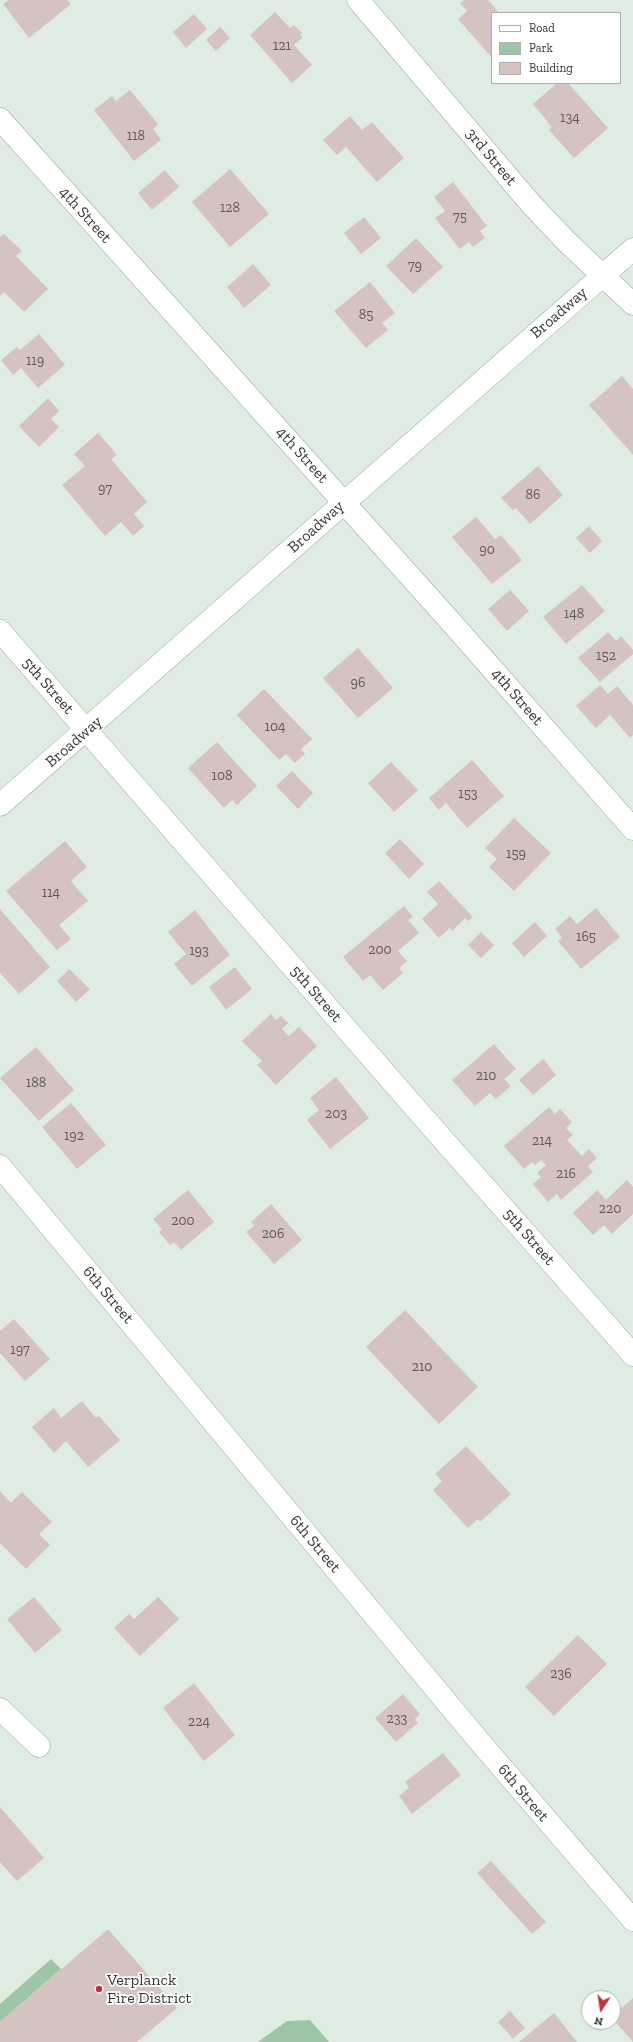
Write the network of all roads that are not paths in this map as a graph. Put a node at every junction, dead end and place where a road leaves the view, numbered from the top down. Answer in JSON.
{"nodes":[{"id":1,"x":358,"y":0,"type":"edge"},
{"id":2,"x":0,"y":119,"type":"edge"},
{"id":3,"x":633,"y":249,"type":"edge"},
{"id":4,"x":603,"y":275,"type":"junction"},
{"id":5,"x":633,"y":304,"type":"edge"},
{"id":6,"x":344,"y":502,"type":"junction"},
{"id":7,"x":0,"y":631,"type":"edge"},
{"id":8,"x":87,"y":731,"type":"junction"},
{"id":9,"x":0,"y":805,"type":"edge"},
{"id":10,"x":633,"y":829,"type":"edge"},
{"id":11,"x":0,"y":1166,"type":"edge"},
{"id":12,"x":633,"y":1355,"type":"edge"},
{"id":13,"x":0,"y":1709,"type":"edge"},
{"id":14,"x":39,"y":1746,"type":"dead end"},
{"id":15,"x":633,"y":1920,"type":"edge"}],
"edges":[{"from":1,"to":4,"type":"street","name":"3rd Street"},
{"from":2,"to":6,"type":"street","name":"4th Street"},
{"from":3,"to":4,"type":"street","name":"Broadway"},
{"from":4,"to":5,"type":"street","name":"3rd Street"},
{"from":4,"to":6,"type":"street","name":"Broadway"},
{"from":6,"to":8,"type":"street","name":"Broadway"},
{"from":6,"to":10,"type":"street","name":"4th Street"},
{"from":7,"to":8,"type":"street","name":"5th Street"},
{"from":8,"to":9,"type":"street","name":"Broadway"},
{"from":8,"to":12,"type":"street","name":"5th Street"},
{"from":11,"to":15,"type":"street","name":"6th Street"},
{"from":13,"to":14,"type":"street"}]}
